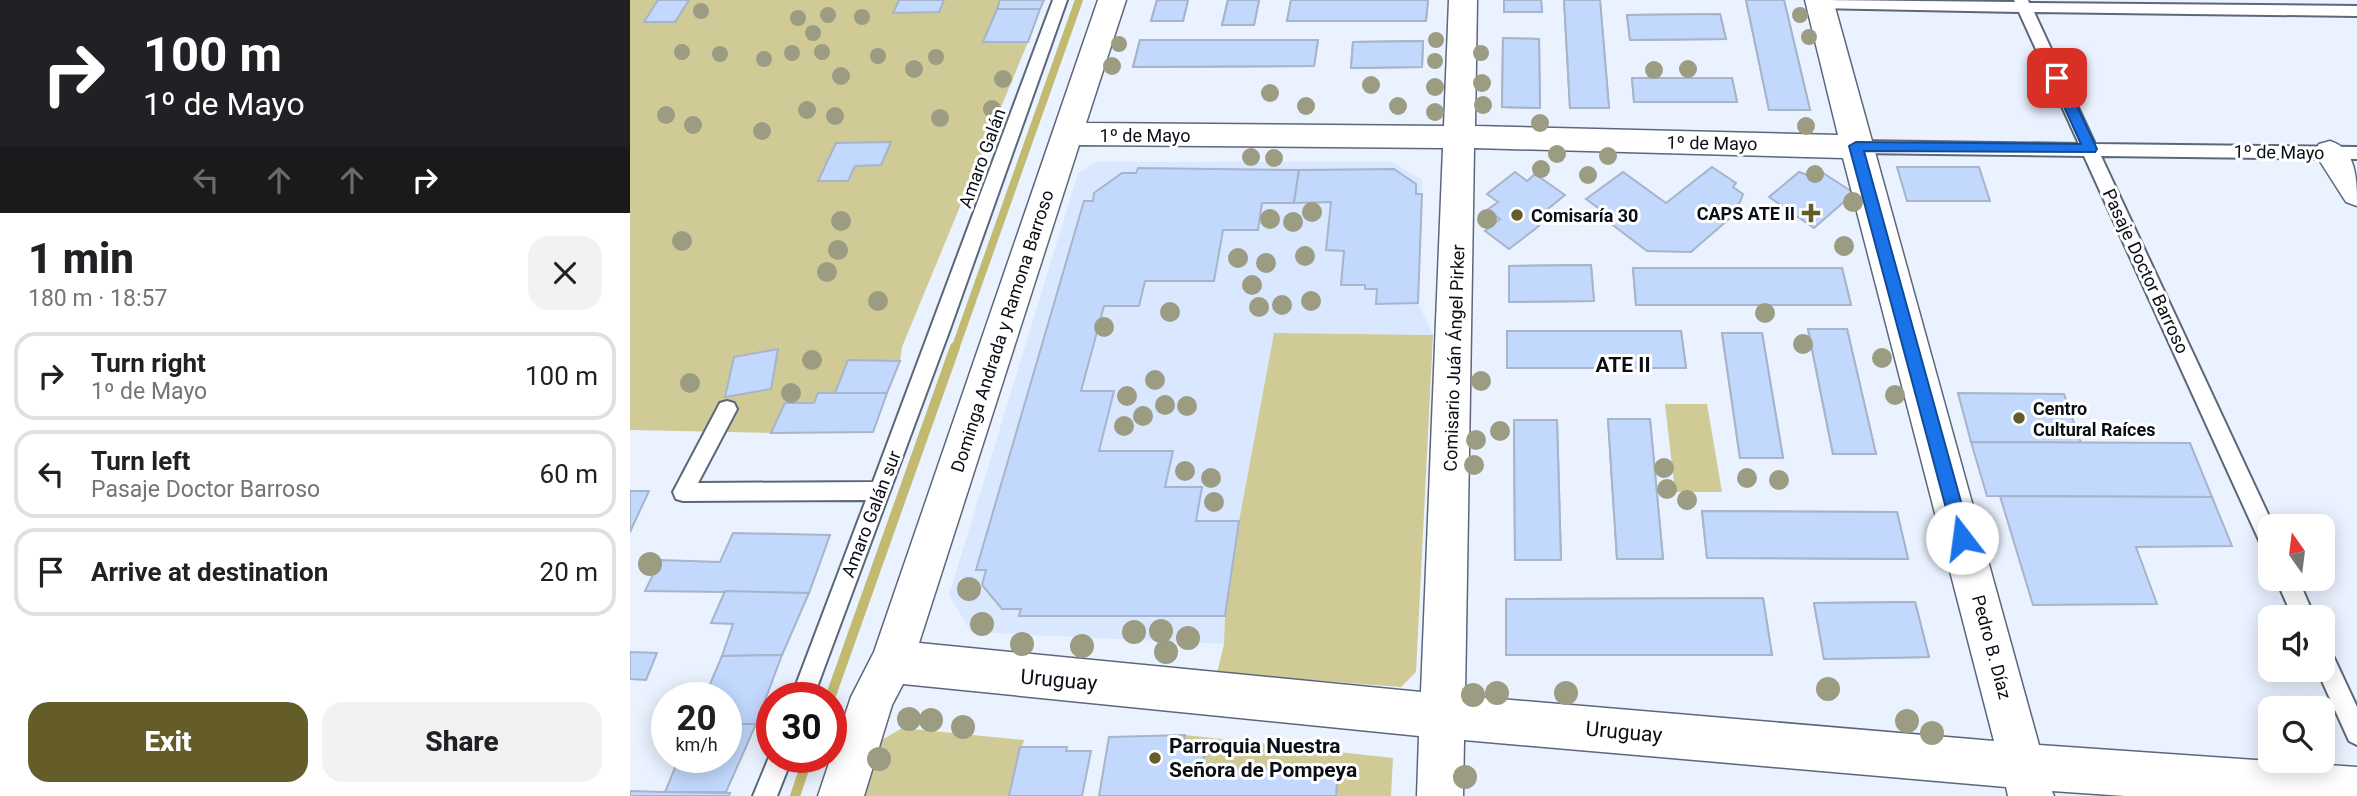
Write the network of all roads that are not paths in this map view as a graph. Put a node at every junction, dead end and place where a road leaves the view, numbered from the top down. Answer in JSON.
{"nodes":[{"id":1,"x":1060,"y":0,"type":"edge"},
{"id":2,"x":1112,"y":0,"type":"edge"},
{"id":3,"x":1463,"y":0,"type":"edge"},
{"id":4,"x":1820,"y":2,"type":"edge"},
{"id":5,"x":2023,"y":4,"type":"edge"},
{"id":6,"x":2357,"y":11,"type":"edge"},
{"id":7,"x":1068,"y":134,"type":"junction"},
{"id":8,"x":1460,"y":137,"type":"junction"},
{"id":9,"x":1856,"y":146,"type":"junction"},
{"id":10,"x":2090,"y":149,"type":"junction"},
{"id":11,"x":2343,"y":153,"type":"edge"},
{"id":12,"x":2357,"y":194,"type":"edge"},
{"id":13,"x":941,"y":329,"type":"joint"},
{"id":14,"x":727,"y":409,"type":"dead end"},
{"id":15,"x":880,"y":491,"type":"junction"},
{"id":16,"x":2258,"y":516,"type":"edge"},
{"id":17,"x":892,"y":662,"type":"junction"},
{"id":18,"x":808,"y":682,"type":"edge"},
{"id":19,"x":2334,"y":682,"type":"edge"},
{"id":20,"x":1443,"y":716,"type":"junction"},
{"id":21,"x":2357,"y":733,"type":"edge"},
{"id":22,"x":774,"y":773,"type":"edge"},
{"id":23,"x":2028,"y":782,"type":"edge"},
{"id":24,"x":2357,"y":790,"type":"edge"},
{"id":25,"x":765,"y":796,"type":"edge"},
{"id":26,"x":841,"y":796,"type":"edge"},
{"id":27,"x":1440,"y":796,"type":"edge"}],
"edges":[{"from":1,"to":13,"type":"lane","name":"Amaro Galán"},
{"from":2,"to":7,"type":"street","name":"Dominga Andrada y Ramona Barroso"},
{"from":3,"to":8,"type":"street","name":"Comisario Juán Ángel Pirker"},
{"from":4,"to":5,"type":"lane"},
{"from":4,"to":9,"type":"street","name":"Pedro B. Díaz"},
{"from":5,"to":6,"type":"lane"},
{"from":5,"to":10,"type":"lane","name":"Pasaje Doctor Barroso"},
{"from":7,"to":8,"type":"street","name":"1º de Mayo"},
{"from":7,"to":17,"type":"street","name":"Dominga Andrada y Ramona Barroso"},
{"from":8,"to":9,"type":"street","name":"1º de Mayo"},
{"from":8,"to":20,"type":"street","name":"Comisario Juán Ángel Pirker"},
{"from":9,"to":10,"type":"lane","name":"1º de Mayo"},
{"from":9,"to":23,"type":"street","name":"Pedro B. Díaz"},
{"from":10,"to":11,"type":"lane","name":"1º de Mayo"},
{"from":10,"to":16,"type":"lane","name":"Pasaje Doctor Barroso"},
{"from":11,"to":12,"type":"street"},
{"from":13,"to":15,"type":"lane","name":"Amaro Galán sur"},
{"from":14,"to":15,"type":"lane"},
{"from":15,"to":18,"type":"lane","name":"Amaro Galán sur"},
{"from":17,"to":20,"type":"street","name":"Uruguay"},
{"from":17,"to":26,"type":"street","name":"Dominga Andrada y Ramona Barroso"},
{"from":19,"to":21,"type":"lane"},
{"from":20,"to":23,"type":"street","name":"Uruguay"},
{"from":20,"to":27,"type":"street","name":"Comisario Juán Ángel Pirker"},
{"from":22,"to":25,"type":"lane"},
{"from":23,"to":24,"type":"street","name":"Uruguay"}]}
